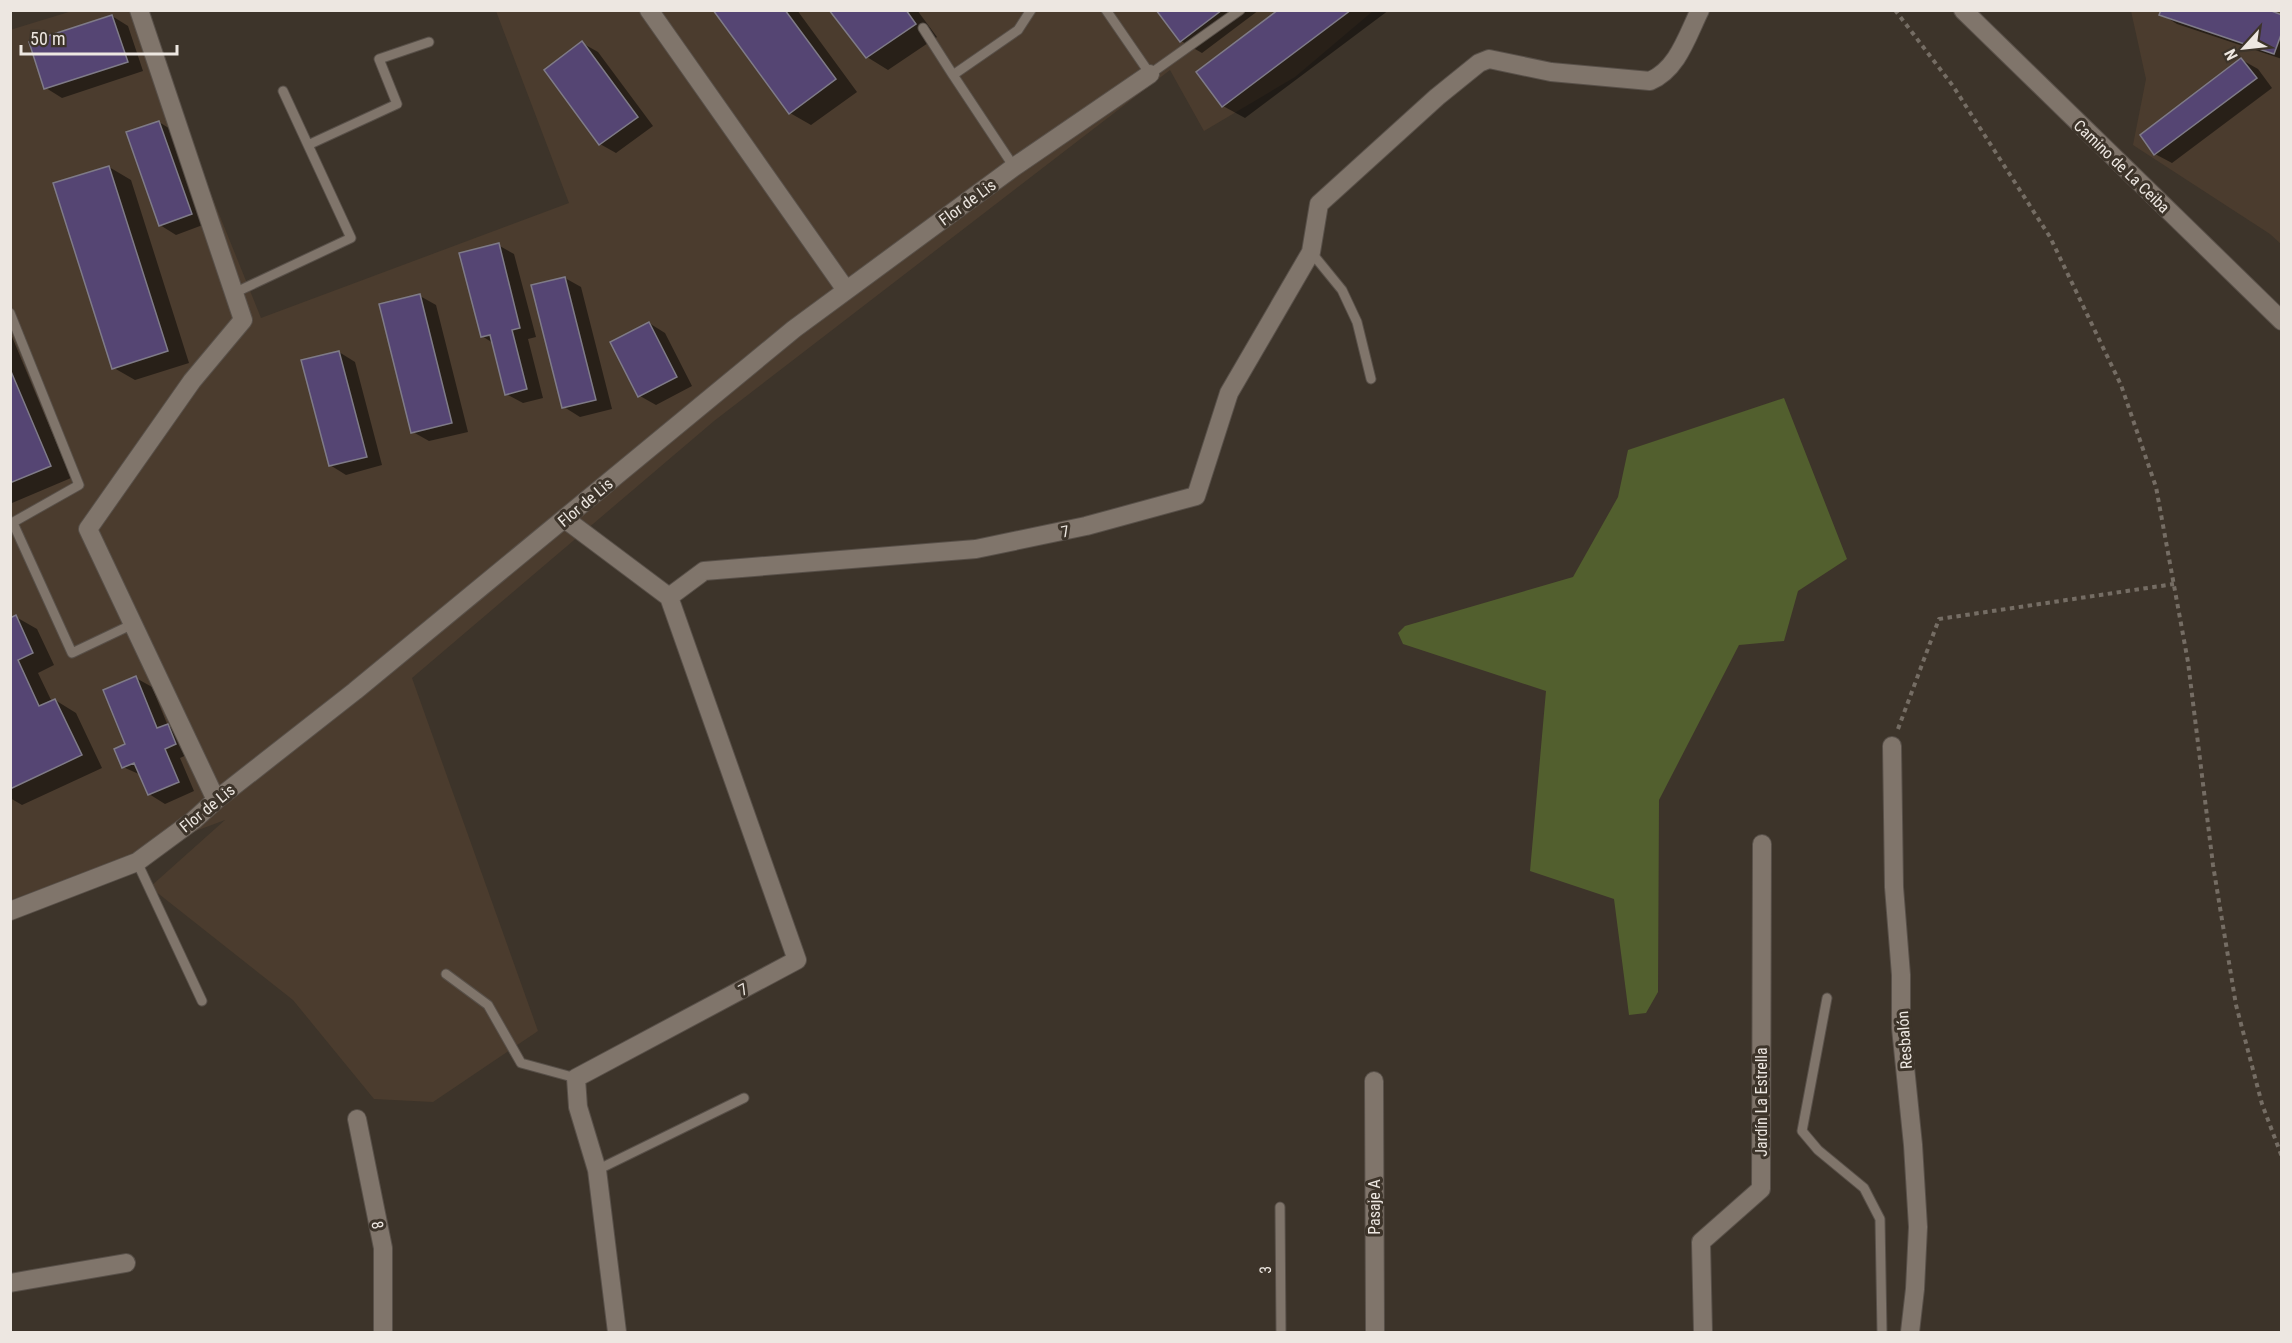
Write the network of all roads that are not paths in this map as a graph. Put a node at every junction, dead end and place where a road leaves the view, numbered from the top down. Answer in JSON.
{"nodes":[{"id":1,"x":139,"y":10,"type":"edge"},
{"id":2,"x":649,"y":10,"type":"edge"},
{"id":3,"x":1031,"y":10,"type":"edge"},
{"id":4,"x":1240,"y":10,"type":"edge"},
{"id":5,"x":1700,"y":10,"type":"edge"},
{"id":6,"x":1963,"y":10,"type":"edge"},
{"id":7,"x":1108,"y":11,"type":"edge"},
{"id":8,"x":923,"y":28,"type":"dead end"},
{"id":9,"x":429,"y":42,"type":"dead end"},
{"id":10,"x":1150,"y":74,"type":"junction"},
{"id":11,"x":953,"y":75,"type":"junction"},
{"id":12,"x":283,"y":91,"type":"dead end"},
{"id":13,"x":308,"y":145,"type":"junction"},
{"id":14,"x":1014,"y":167,"type":"junction"},
{"id":15,"x":1311,"y":252,"type":"junction"},
{"id":16,"x":846,"y":290,"type":"junction"},
{"id":17,"x":234,"y":294,"type":"junction"},
{"id":18,"x":10,"y":313,"type":"edge"},
{"id":19,"x":2282,"y":321,"type":"edge"},
{"id":20,"x":1371,"y":378,"type":"dead end"},
{"id":21,"x":565,"y":519,"type":"junction"},
{"id":22,"x":12,"y":523,"type":"edge"},
{"id":23,"x":669,"y":597,"type":"junction"},
{"id":24,"x":133,"y":624,"type":"junction"},
{"id":25,"x":1892,"y":746,"type":"road end"},
{"id":26,"x":216,"y":800,"type":"junction"},
{"id":27,"x":1762,"y":844,"type":"dead end"},
{"id":28,"x":137,"y":862,"type":"junction"},
{"id":29,"x":10,"y":911,"type":"edge"},
{"id":30,"x":446,"y":974,"type":"dead end"},
{"id":31,"x":1827,"y":998,"type":"dead end"},
{"id":32,"x":202,"y":1001,"type":"dead end"},
{"id":33,"x":576,"y":1078,"type":"junction"},
{"id":34,"x":1374,"y":1081,"type":"dead end"},
{"id":35,"x":744,"y":1098,"type":"dead end"},
{"id":36,"x":357,"y":1119,"type":"dead end"},
{"id":37,"x":597,"y":1170,"type":"junction"},
{"id":38,"x":1280,"y":1207,"type":"dead end"},
{"id":39,"x":126,"y":1263,"type":"dead end"},
{"id":40,"x":10,"y":1283,"type":"edge"},
{"id":41,"x":382,"y":1332,"type":"edge"},
{"id":42,"x":617,"y":1332,"type":"edge"},
{"id":43,"x":1281,"y":1332,"type":"edge"},
{"id":44,"x":1375,"y":1332,"type":"edge"},
{"id":45,"x":1703,"y":1332,"type":"edge"},
{"id":46,"x":1882,"y":1332,"type":"edge"},
{"id":47,"x":1910,"y":1332,"type":"edge"}],
"edges":[{"from":1,"to":17,"type":"street"},
{"from":2,"to":16,"type":"street"},
{"from":3,"to":11,"type":"lane"},
{"from":4,"to":10,"type":"lane"},
{"from":5,"to":15,"type":"street"},
{"from":6,"to":19,"type":"street","name":"Camino de La Ceiba"},
{"from":7,"to":10,"type":"lane"},
{"from":8,"to":11,"type":"lane"},
{"from":9,"to":13,"type":"lane"},
{"from":10,"to":14,"type":"street","name":"Flor de Lis"},
{"from":11,"to":14,"type":"lane"},
{"from":12,"to":13,"type":"lane"},
{"from":13,"to":17,"type":"lane"},
{"from":14,"to":16,"type":"street","name":"Flor de Lis"},
{"from":15,"to":20,"type":"lane"},
{"from":15,"to":23,"type":"street","name":"7"},
{"from":16,"to":21,"type":"street","name":"Flor de Lis"},
{"from":17,"to":24,"type":"street"},
{"from":18,"to":22,"type":"lane"},
{"from":21,"to":23,"type":"street"},
{"from":21,"to":26,"type":"street","name":"Flor de Lis"},
{"from":22,"to":24,"type":"lane"},
{"from":23,"to":33,"type":"street","name":"7"},
{"from":24,"to":26,"type":"street"},
{"from":25,"to":47,"type":"street","name":"Resbalón"},
{"from":26,"to":28,"type":"street","name":"Flor de Lis"},
{"from":27,"to":45,"type":"street","name":"Jardín La Estrella"},
{"from":28,"to":29,"type":"street","name":"Flor de Lis"},
{"from":28,"to":32,"type":"lane"},
{"from":30,"to":33,"type":"lane"},
{"from":31,"to":46,"type":"lane"},
{"from":33,"to":37,"type":"street"},
{"from":34,"to":44,"type":"street","name":"Pasaje A"},
{"from":35,"to":37,"type":"lane"},
{"from":36,"to":41,"type":"street","name":"8"},
{"from":37,"to":42,"type":"street"},
{"from":38,"to":43,"type":"lane","name":"3"},
{"from":39,"to":40,"type":"street"}]}
